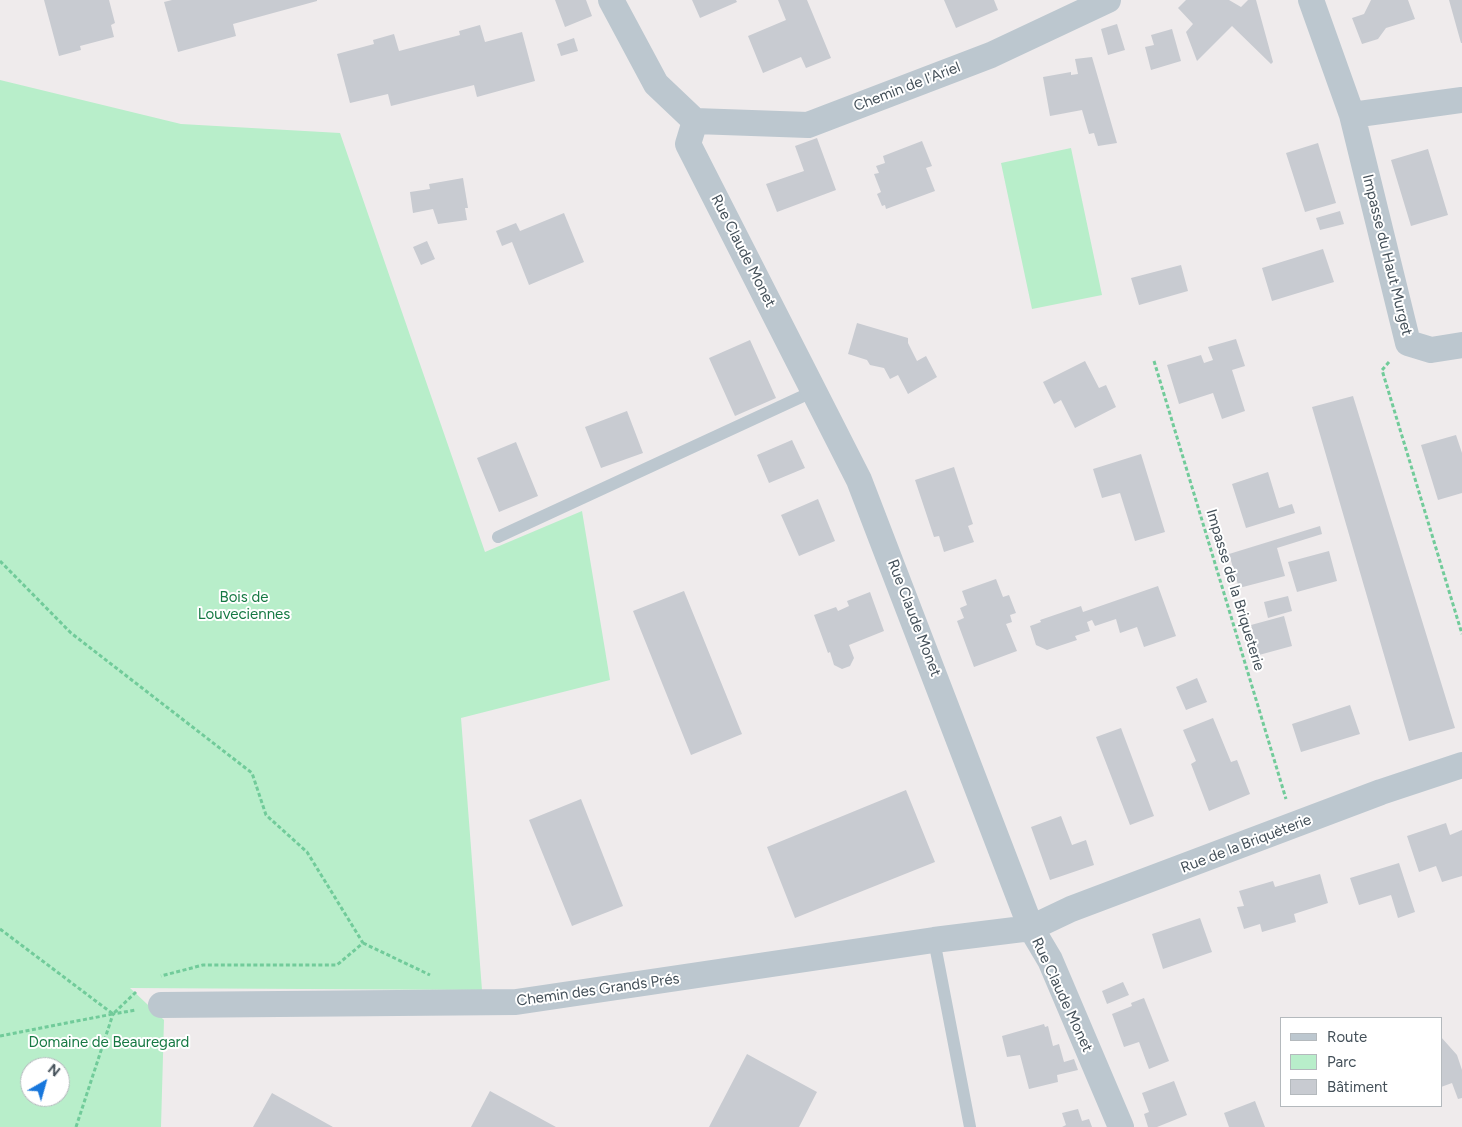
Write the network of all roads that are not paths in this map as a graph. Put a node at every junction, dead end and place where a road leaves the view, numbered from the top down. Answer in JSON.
{"nodes":[{"id":1,"x":611,"y":0,"type":"edge"},
{"id":2,"x":1108,"y":0,"type":"edge"},
{"id":3,"x":1312,"y":0,"type":"edge"},
{"id":4,"x":1462,"y":100,"type":"edge"},
{"id":5,"x":1352,"y":115,"type":"junction"},
{"id":6,"x":695,"y":121,"type":"junction"},
{"id":7,"x":1462,"y":345,"type":"edge"},
{"id":8,"x":814,"y":391,"type":"junction"},
{"id":9,"x":498,"y":537,"type":"dead end"},
{"id":10,"x":1462,"y":765,"type":"edge"},
{"id":11,"x":1032,"y":928,"type":"junction"},
{"id":12,"x":934,"y":940,"type":"junction"},
{"id":13,"x":161,"y":1005,"type":"road end"},
{"id":14,"x":970,"y":1127,"type":"edge"},
{"id":15,"x":1121,"y":1127,"type":"edge"}],
"edges":[{"from":1,"to":6,"type":"street"},
{"from":2,"to":6,"type":"street","name":"Chemin de l'Ariel"},
{"from":3,"to":5,"type":"street","name":"Impasse du Haut Murget"},
{"from":4,"to":5,"type":"street"},
{"from":5,"to":7,"type":"street","name":"Impasse du Haut Murget"},
{"from":6,"to":8,"type":"street","name":"Rue Claude Monet"},
{"from":8,"to":9,"type":"lane"},
{"from":8,"to":11,"type":"street","name":"Rue Claude Monet"},
{"from":10,"to":11,"type":"street","name":"Rue de la Briquèterie"},
{"from":11,"to":12,"type":"street","name":"Chemin des Grands Prés"},
{"from":11,"to":15,"type":"street","name":"Rue Claude Monet"},
{"from":12,"to":13,"type":"street","name":"Chemin des Grands Prés"},
{"from":12,"to":14,"type":"lane"}]}
